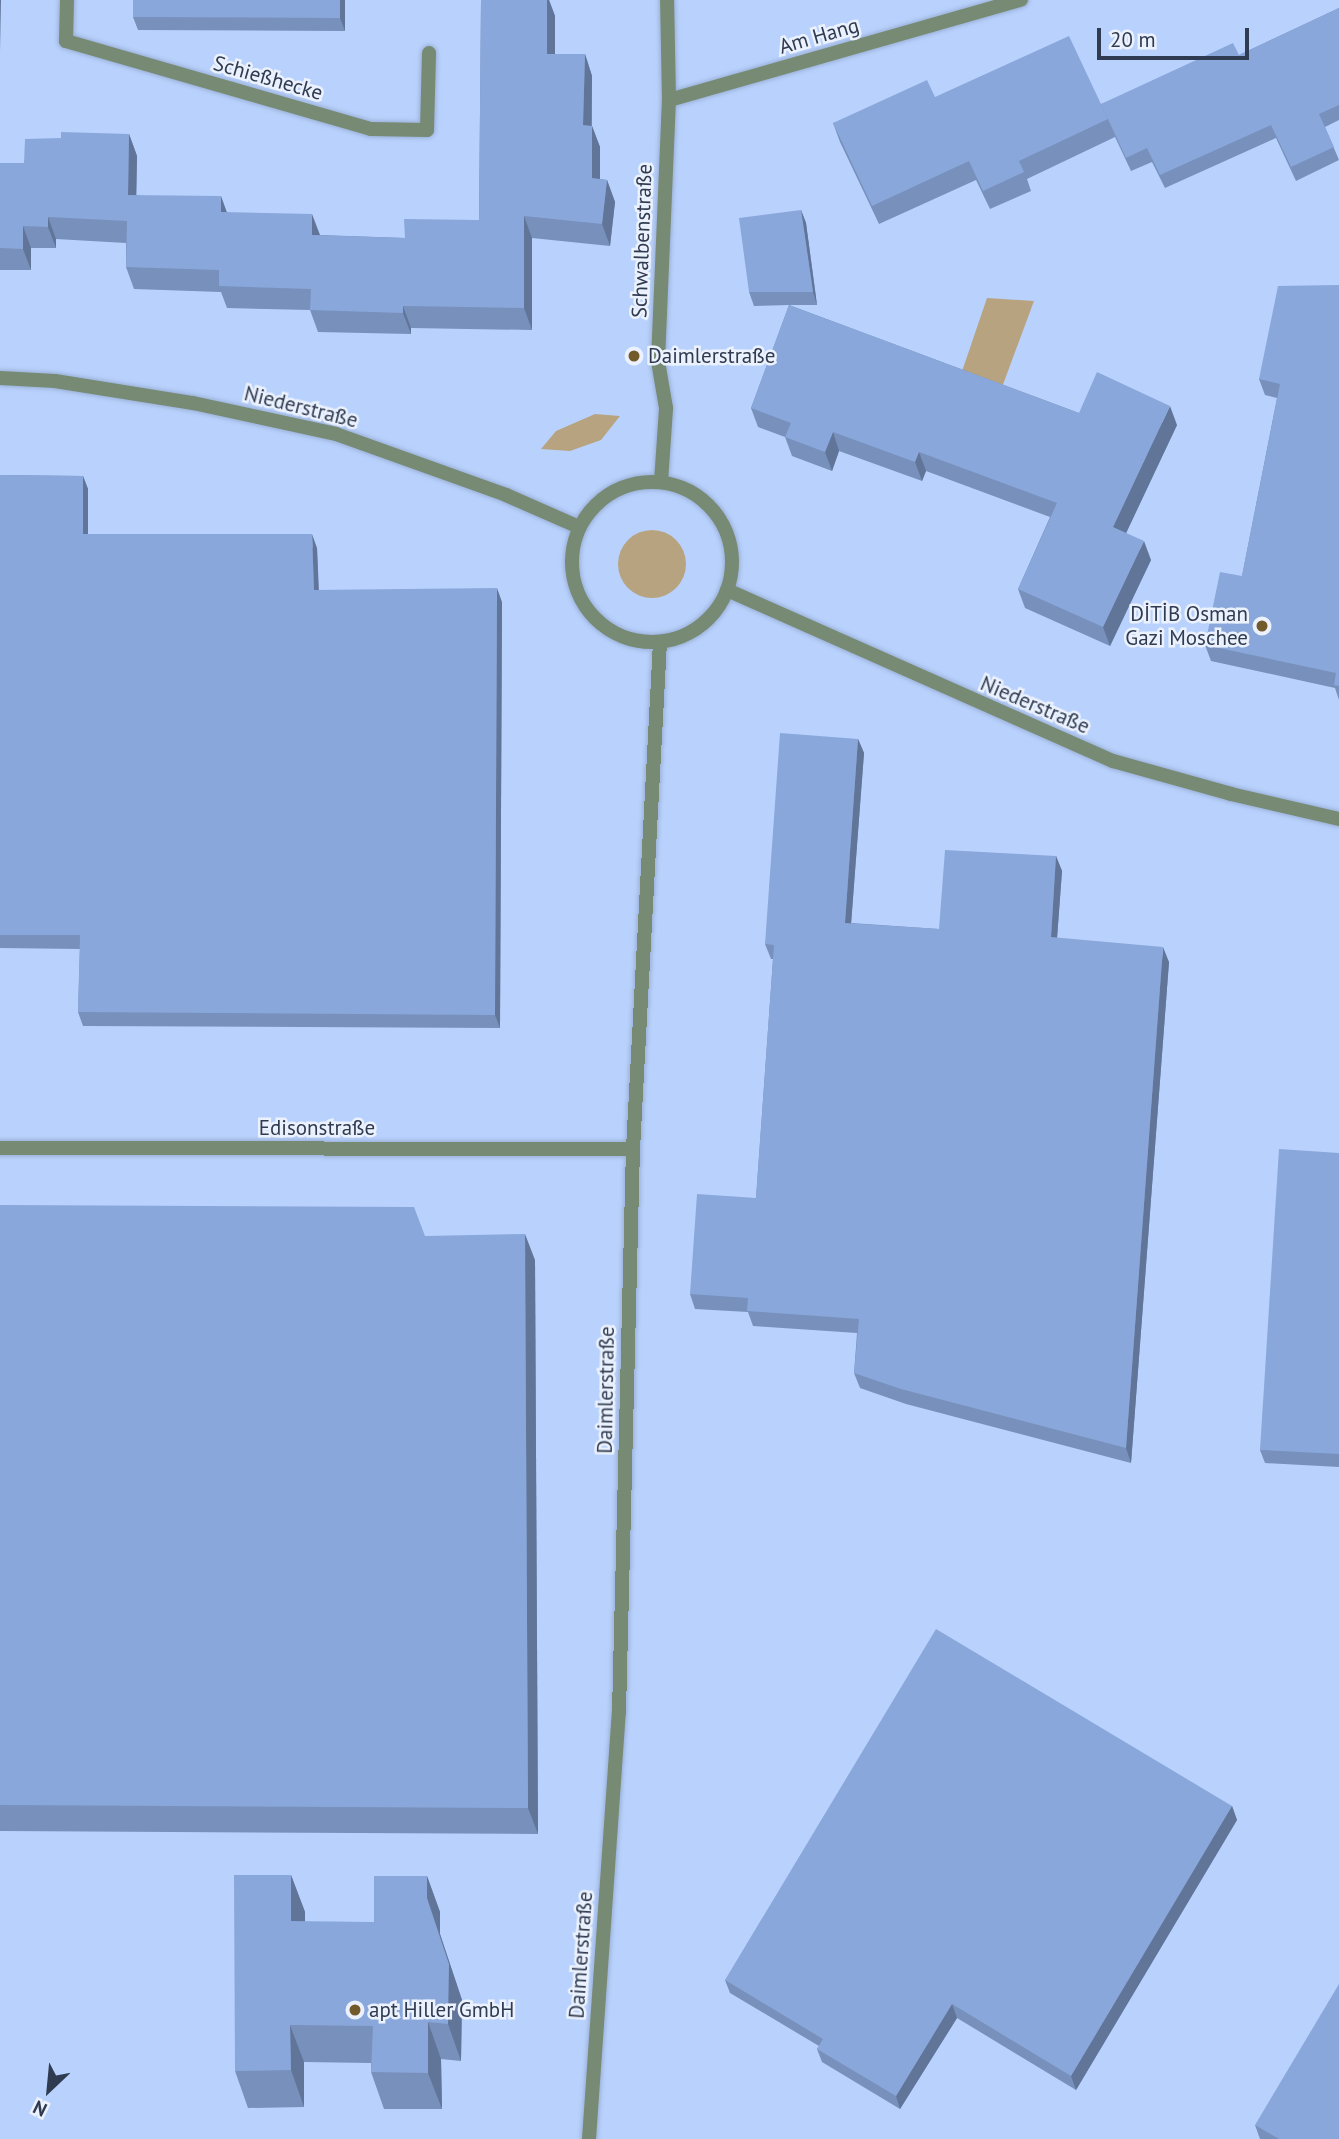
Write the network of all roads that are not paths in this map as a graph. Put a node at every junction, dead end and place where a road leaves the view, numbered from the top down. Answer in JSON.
{"nodes":[{"id":1,"x":66,"y":0,"type":"edge"},
{"id":2,"x":667,"y":0,"type":"edge"},
{"id":3,"x":1021,"y":0,"type":"edge"},
{"id":4,"x":429,"y":53,"type":"dead end"},
{"id":5,"x":668,"y":100,"type":"junction"},
{"id":6,"x":0,"y":378,"type":"edge"},
{"id":7,"x":661,"y":482,"type":"junction"},
{"id":8,"x":579,"y":527,"type":"junction"},
{"id":9,"x":727,"y":590,"type":"junction"},
{"id":10,"x":660,"y":642,"type":"junction"},
{"id":11,"x":1339,"y":819,"type":"edge"},
{"id":12,"x":0,"y":1148,"type":"edge"},
{"id":13,"x":633,"y":1149,"type":"junction"},
{"id":14,"x":589,"y":2139,"type":"edge"}],
"edges":[{"from":1,"to":4,"type":"street","name":"Schießhecke"},
{"from":2,"to":5,"type":"street","name":"Schwalbenstraße"},
{"from":3,"to":5,"type":"street","name":"Am Hang"},
{"from":5,"to":7,"type":"street","name":"Schwalbenstraße"},
{"from":6,"to":8,"type":"street","name":"Niederstraße"},
{"from":7,"to":8,"type":"street"},
{"from":7,"to":9,"type":"street"},
{"from":8,"to":10,"type":"street"},
{"from":9,"to":10,"type":"street"},
{"from":9,"to":11,"type":"street","name":"Niederstraße"},
{"from":10,"to":13,"type":"street","name":"Daimlerstraße"},
{"from":12,"to":13,"type":"street","name":"Edisonstraße"},
{"from":13,"to":14,"type":"street","name":"Daimlerstraße"}]}
